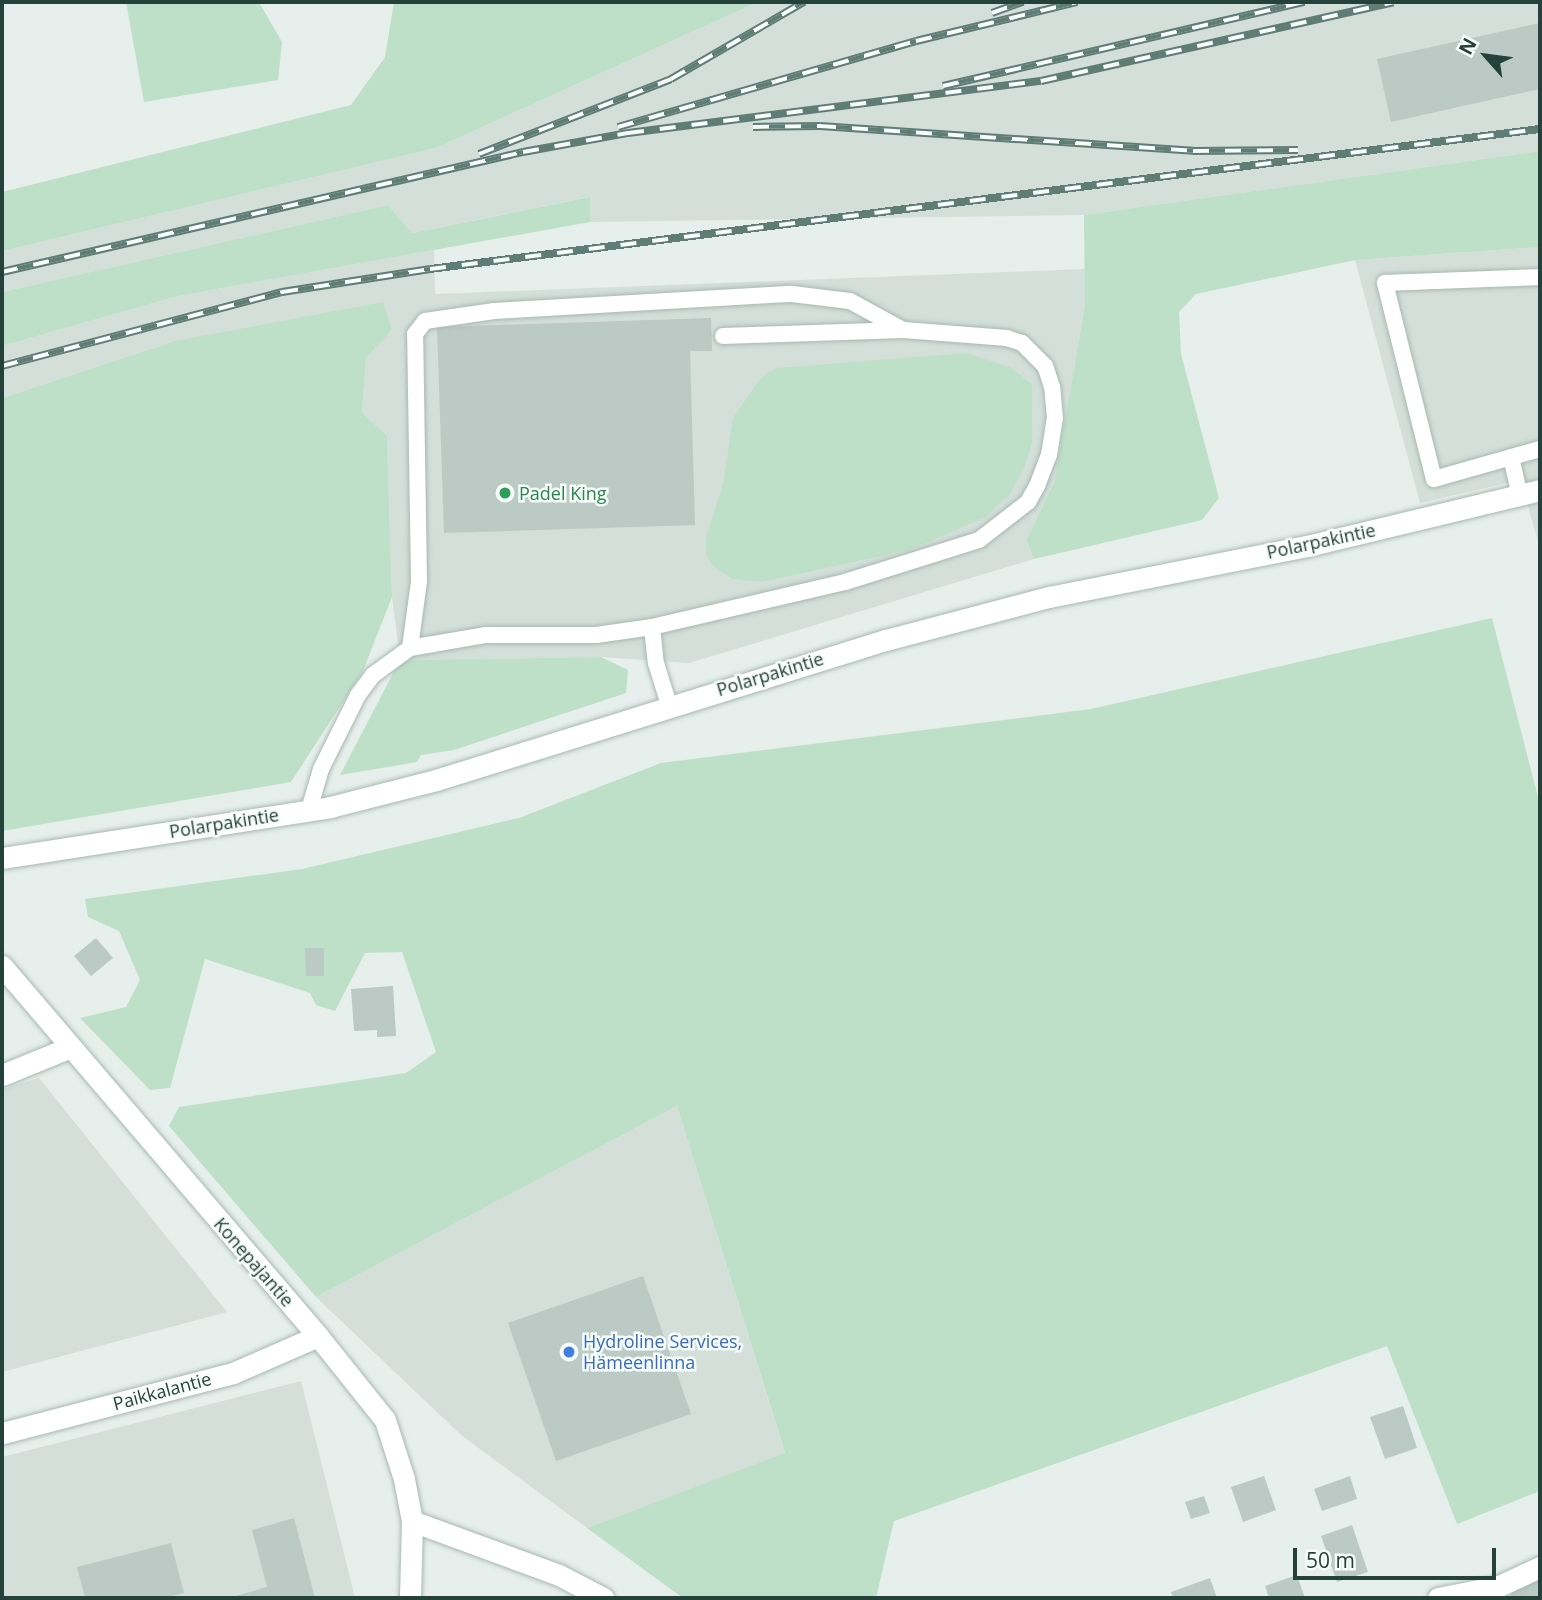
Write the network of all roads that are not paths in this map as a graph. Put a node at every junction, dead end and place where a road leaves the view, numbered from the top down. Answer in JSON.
{"nodes":[{"id":1,"x":1540,"y":277,"type":"edge"},
{"id":2,"x":903,"y":330,"type":"junction"},
{"id":3,"x":723,"y":336,"type":"dead end"},
{"id":4,"x":1540,"y":449,"type":"edge"},
{"id":5,"x":1511,"y":457,"type":"junction"},
{"id":6,"x":1530,"y":492,"type":"edge"},
{"id":7,"x":652,"y":627,"type":"junction"},
{"id":8,"x":410,"y":648,"type":"junction"},
{"id":9,"x":669,"y":705,"type":"junction"},
{"id":10,"x":309,"y":810,"type":"junction"},
{"id":11,"x":2,"y":858,"type":"edge"},
{"id":12,"x":2,"y":966,"type":"edge"},
{"id":13,"x":68,"y":1048,"type":"junction"},
{"id":14,"x":2,"y":1074,"type":"edge"},
{"id":15,"x":318,"y":1336,"type":"junction"},
{"id":16,"x":2,"y":1433,"type":"edge"},
{"id":17,"x":412,"y":1521,"type":"junction"},
{"id":18,"x":1540,"y":1567,"type":"edge"},
{"id":19,"x":410,"y":1598,"type":"edge"},
{"id":20,"x":603,"y":1598,"type":"edge"},
{"id":21,"x":1438,"y":1598,"type":"edge"}],
"edges":[{"from":1,"to":5,"type":"lane"},
{"from":2,"to":3,"type":"lane"},
{"from":2,"to":7,"type":"lane"},
{"from":2,"to":8,"type":"lane"},
{"from":4,"to":5,"type":"lane"},
{"from":5,"to":6,"type":"lane"},
{"from":6,"to":9,"type":"street","name":"Polarpakintie"},
{"from":7,"to":8,"type":"lane"},
{"from":7,"to":9,"type":"lane"},
{"from":8,"to":10,"type":"lane"},
{"from":9,"to":10,"type":"street","name":"Polarpakintie"},
{"from":10,"to":11,"type":"street","name":"Polarpakintie"},
{"from":12,"to":13,"type":"street","name":"Konepajantie"},
{"from":13,"to":14,"type":"street"},
{"from":13,"to":15,"type":"street","name":"Konepajantie"},
{"from":15,"to":16,"type":"street","name":"Paikkalantie"},
{"from":15,"to":17,"type":"street","name":"Konepajantie"},
{"from":17,"to":19,"type":"street","name":"Konepajantie"},
{"from":17,"to":20,"type":"street"},
{"from":18,"to":21,"type":"street"}]}
